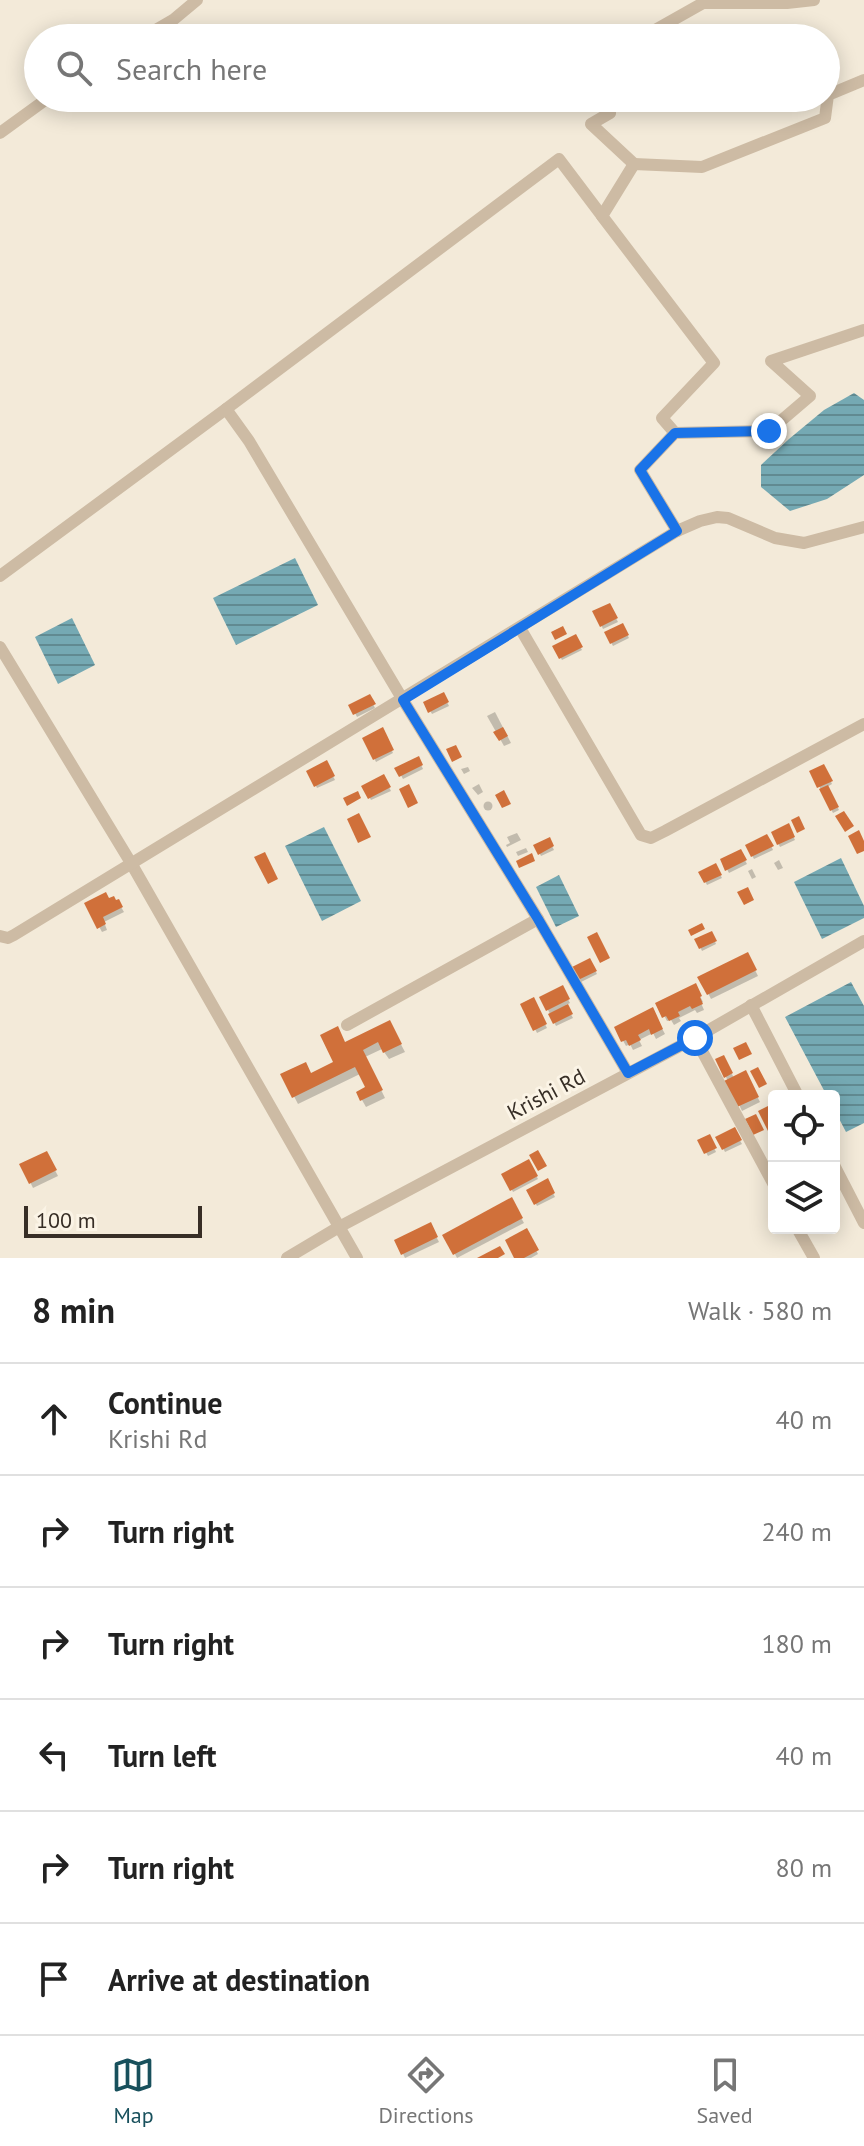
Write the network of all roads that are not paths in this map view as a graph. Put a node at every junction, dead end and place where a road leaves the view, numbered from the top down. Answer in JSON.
{"nodes":[{"id":1,"x":197,"y":0,"type":"edge"},
{"id":2,"x":814,"y":0,"type":"edge"},
{"id":3,"x":735,"y":2,"type":"edge"},
{"id":4,"x":166,"y":24,"type":"edge"},
{"id":5,"x":666,"y":24,"type":"edge"},
{"id":6,"x":864,"y":80,"type":"edge"},
{"id":7,"x":840,"y":90,"type":"edge"},
{"id":8,"x":29,"y":112,"type":"edge"},
{"id":9,"x":610,"y":112,"type":"edge"},
{"id":10,"x":826,"y":112,"type":"edge"},
{"id":11,"x":0,"y":133,"type":"edge"},
{"id":12,"x":634,"y":164,"type":"junction"},
{"id":13,"x":602,"y":216,"type":"junction"},
{"id":14,"x":864,"y":330,"type":"edge"},
{"id":15,"x":226,"y":409,"type":"junction"},
{"id":16,"x":675,"y":433,"type":"junction"},
{"id":17,"x":864,"y":527,"type":"edge"},
{"id":18,"x":677,"y":531,"type":"junction"},
{"id":19,"x":0,"y":576,"type":"edge"},
{"id":20,"x":520,"y":628,"type":"junction"},
{"id":21,"x":0,"y":647,"type":"edge"},
{"id":22,"x":403,"y":700,"type":"junction"},
{"id":23,"x":864,"y":724,"type":"edge"},
{"id":24,"x":131,"y":863,"type":"junction"},
{"id":25,"x":538,"y":919,"type":"junction"},
{"id":26,"x":0,"y":936,"type":"edge"},
{"id":27,"x":864,"y":941,"type":"edge"},
{"id":28,"x":751,"y":1005,"type":"junction"},
{"id":29,"x":347,"y":1025,"type":"dead end"},
{"id":30,"x":695,"y":1038,"type":"junction"},
{"id":31,"x":628,"y":1073,"type":"junction"},
{"id":32,"x":795,"y":1090,"type":"edge"},
{"id":33,"x":768,"y":1174,"type":"edge"},
{"id":34,"x":840,"y":1177,"type":"edge"},
{"id":35,"x":864,"y":1223,"type":"edge"},
{"id":36,"x":339,"y":1227,"type":"junction"},
{"id":37,"x":800,"y":1234,"type":"edge"},
{"id":38,"x":287,"y":1258,"type":"edge"},
{"id":39,"x":357,"y":1258,"type":"edge"},
{"id":40,"x":814,"y":1258,"type":"edge"}],
"edges":[{"from":1,"to":4,"type":"street"},
{"from":2,"to":3,"type":"street"},
{"from":3,"to":5,"type":"street"},
{"from":6,"to":7,"type":"street"},
{"from":8,"to":11,"type":"street"},
{"from":9,"to":12,"type":"street"},
{"from":10,"to":12,"type":"street"},
{"from":12,"to":13,"type":"street"},
{"from":13,"to":15,"type":"street"},
{"from":13,"to":16,"type":"street"},
{"from":14,"to":16,"type":"street"},
{"from":15,"to":19,"type":"street"},
{"from":15,"to":22,"type":"street"},
{"from":16,"to":18,"type":"street"},
{"from":17,"to":18,"type":"street"},
{"from":18,"to":20,"type":"street"},
{"from":20,"to":22,"type":"street"},
{"from":20,"to":23,"type":"street"},
{"from":21,"to":24,"type":"street"},
{"from":22,"to":24,"type":"street"},
{"from":22,"to":25,"type":"street"},
{"from":24,"to":26,"type":"street"},
{"from":24,"to":36,"type":"street"},
{"from":25,"to":29,"type":"street"},
{"from":25,"to":31,"type":"street"},
{"from":27,"to":28,"type":"street","name":"Krishi Rd"},
{"from":28,"to":30,"type":"street","name":"Krishi Rd"},
{"from":28,"to":32,"type":"street"},
{"from":30,"to":31,"type":"street","name":"Krishi Rd"},
{"from":30,"to":33,"type":"street"},
{"from":31,"to":36,"type":"street","name":"Krishi Rd"},
{"from":34,"to":35,"type":"street"},
{"from":36,"to":38,"type":"street","name":"Krishi Rd"},
{"from":36,"to":39,"type":"street"},
{"from":37,"to":40,"type":"street"}]}
